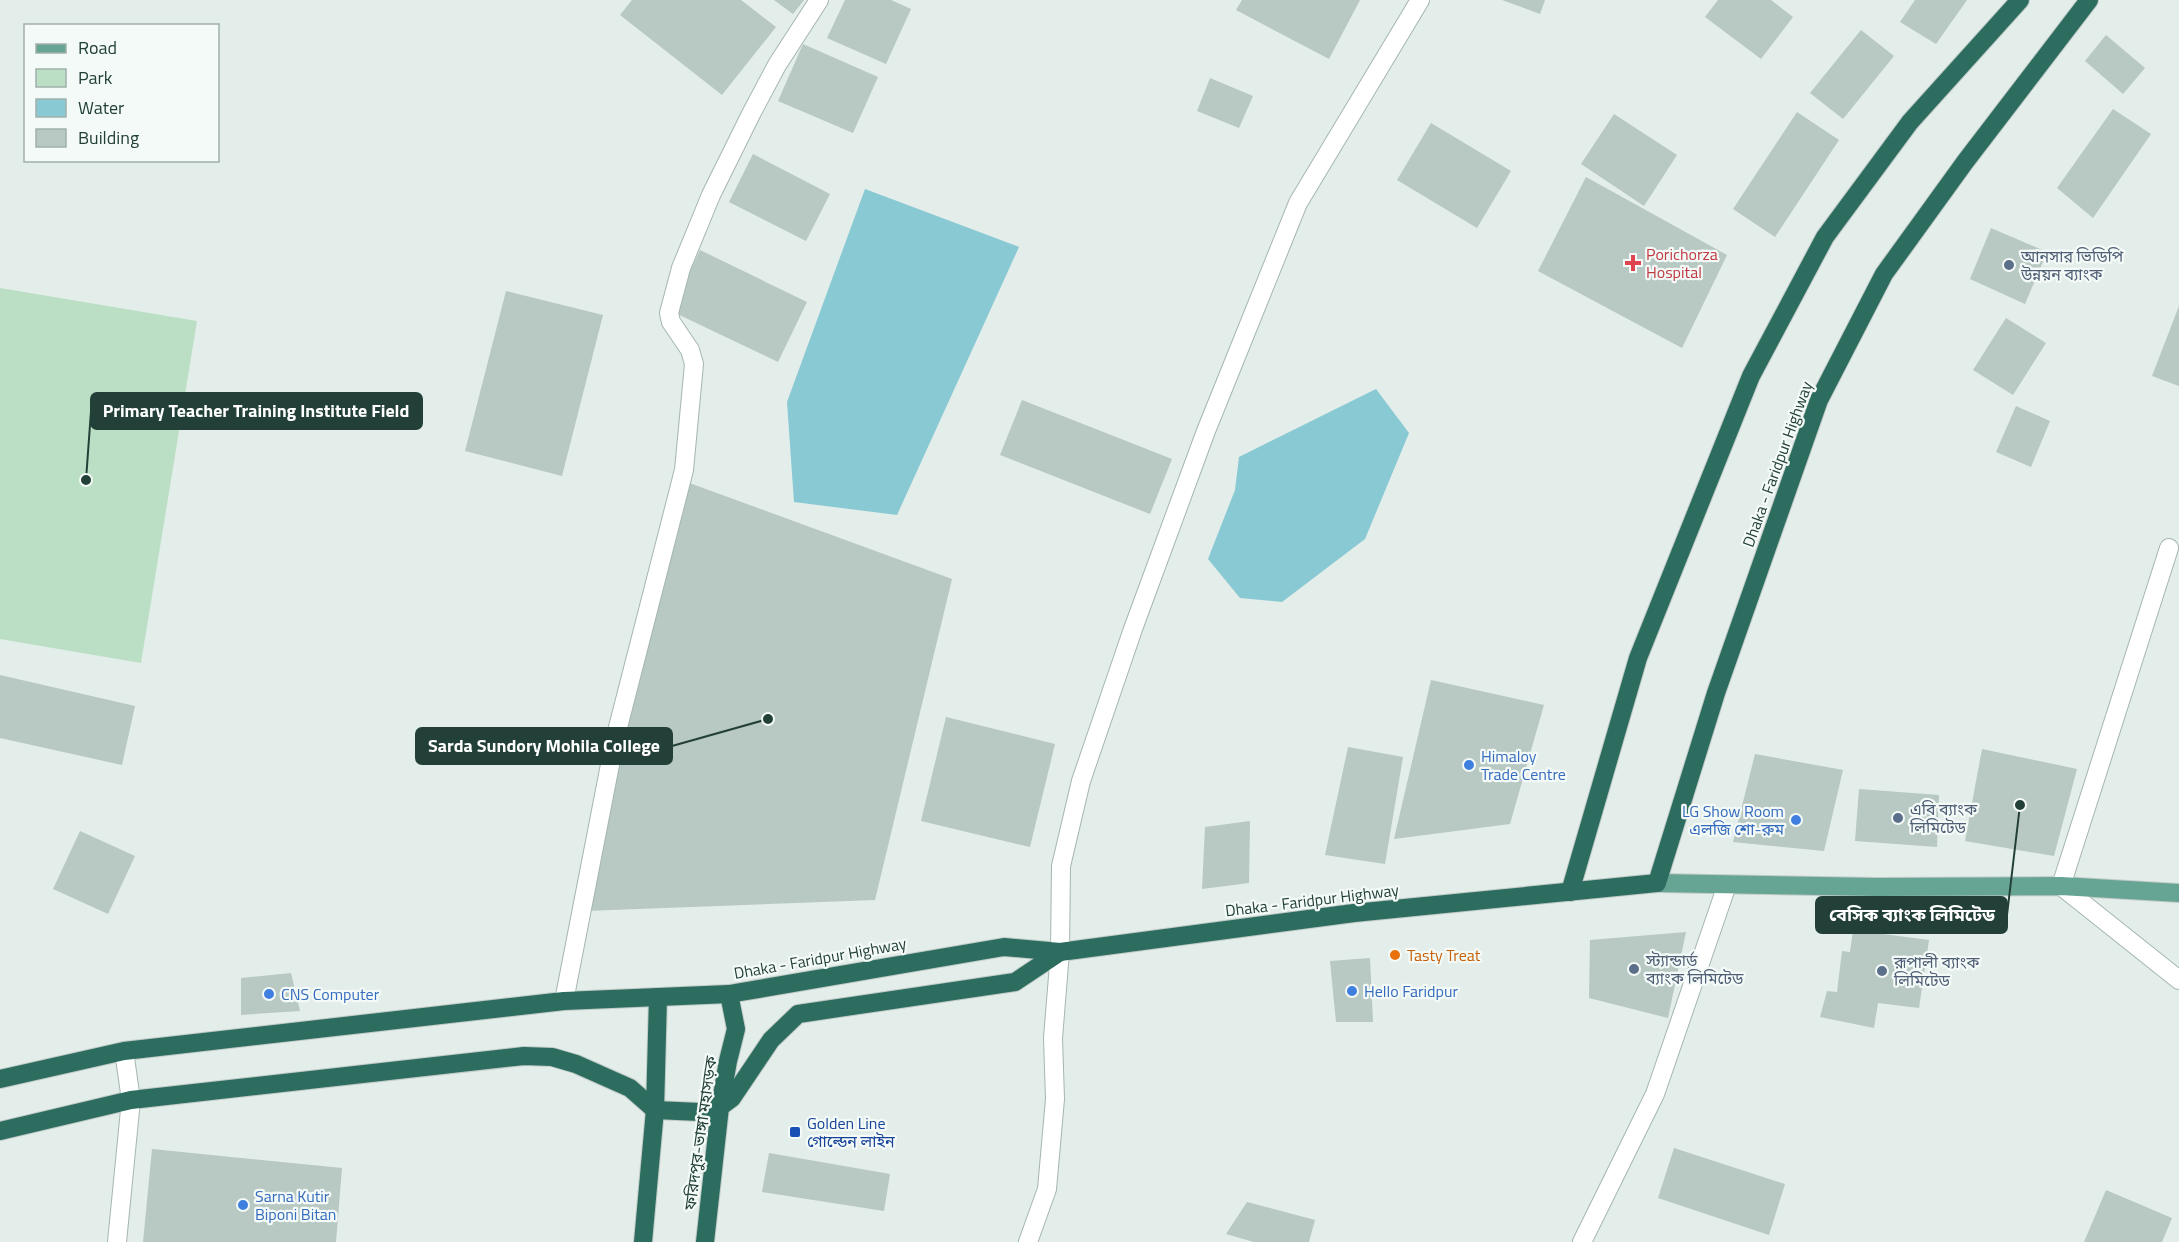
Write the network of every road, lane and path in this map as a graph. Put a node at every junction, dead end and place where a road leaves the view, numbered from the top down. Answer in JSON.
{"nodes":[{"id":1,"x":819,"y":0,"type":"edge"},
{"id":2,"x":1420,"y":0,"type":"edge"},
{"id":3,"x":2020,"y":0,"type":"edge"},
{"id":4,"x":2089,"y":0,"type":"edge"},
{"id":5,"x":2169,"y":548,"type":"dead end"},
{"id":6,"x":1656,"y":883,"type":"junction"},
{"id":7,"x":1726,"y":885,"type":"junction"},
{"id":8,"x":2061,"y":886,"type":"junction"},
{"id":9,"x":1570,"y":892,"type":"junction"},
{"id":10,"x":2179,"y":893,"type":"edge"},
{"id":11,"x":1060,"y":952,"type":"junction"},
{"id":12,"x":2179,"y":980,"type":"edge"},
{"id":13,"x":729,"y":994,"type":"junction"},
{"id":14,"x":657,"y":997,"type":"junction"},
{"id":15,"x":564,"y":1002,"type":"junction"},
{"id":16,"x":124,"y":1051,"type":"junction"},
{"id":17,"x":0,"y":1079,"type":"edge"},
{"id":18,"x":131,"y":1100,"type":"junction"},
{"id":19,"x":720,"y":1107,"type":"junction"},
{"id":20,"x":655,"y":1110,"type":"junction"},
{"id":21,"x":0,"y":1131,"type":"edge"},
{"id":22,"x":117,"y":1242,"type":"edge"},
{"id":23,"x":644,"y":1242,"type":"edge"},
{"id":24,"x":705,"y":1242,"type":"edge"},
{"id":25,"x":1028,"y":1242,"type":"edge"},
{"id":26,"x":1582,"y":1242,"type":"edge"}],
"edges":[{"from":1,"to":15,"type":"street"},
{"from":2,"to":11,"type":"street"},
{"from":3,"to":9,"type":"highway"},
{"from":4,"to":6,"type":"highway","name":"Dhaka - Faridpur Highway"},
{"from":5,"to":8,"type":"street"},
{"from":6,"to":7,"type":"main road"},
{"from":6,"to":9,"type":"highway","name":"Dhaka - Faridpur Highway"},
{"from":7,"to":8,"type":"main road"},
{"from":7,"to":26,"type":"street"},
{"from":8,"to":10,"type":"main road"},
{"from":8,"to":12,"type":"street"},
{"from":9,"to":11,"type":"highway","name":"Dhaka - Faridpur Highway"},
{"from":11,"to":13,"type":"highway","name":"Dhaka - Faridpur Highway"},
{"from":11,"to":19,"type":"highway","name":"Dhaka - Faridpur Highway"},
{"from":11,"to":25,"type":"street"},
{"from":13,"to":14,"type":"highway","name":"Dhaka - Faridpur Highway"},
{"from":13,"to":19,"type":"highway","name":"ফরিদপুর-ভাঙ্গা মহাসড়ক"},
{"from":14,"to":15,"type":"highway","name":"Dhaka - Faridpur Highway"},
{"from":14,"to":20,"type":"highway"},
{"from":15,"to":16,"type":"highway","name":"Dhaka - Faridpur Highway"},
{"from":16,"to":17,"type":"highway","name":"Dhaka - Faridpur Highway"},
{"from":16,"to":18,"type":"street"},
{"from":18,"to":20,"type":"highway"},
{"from":18,"to":21,"type":"highway"},
{"from":18,"to":22,"type":"street"},
{"from":19,"to":20,"type":"highway"},
{"from":19,"to":24,"type":"highway","name":"ফরিদপুর-ভাঙ্গা মহাসড়ক"},
{"from":20,"to":23,"type":"highway"}]}
